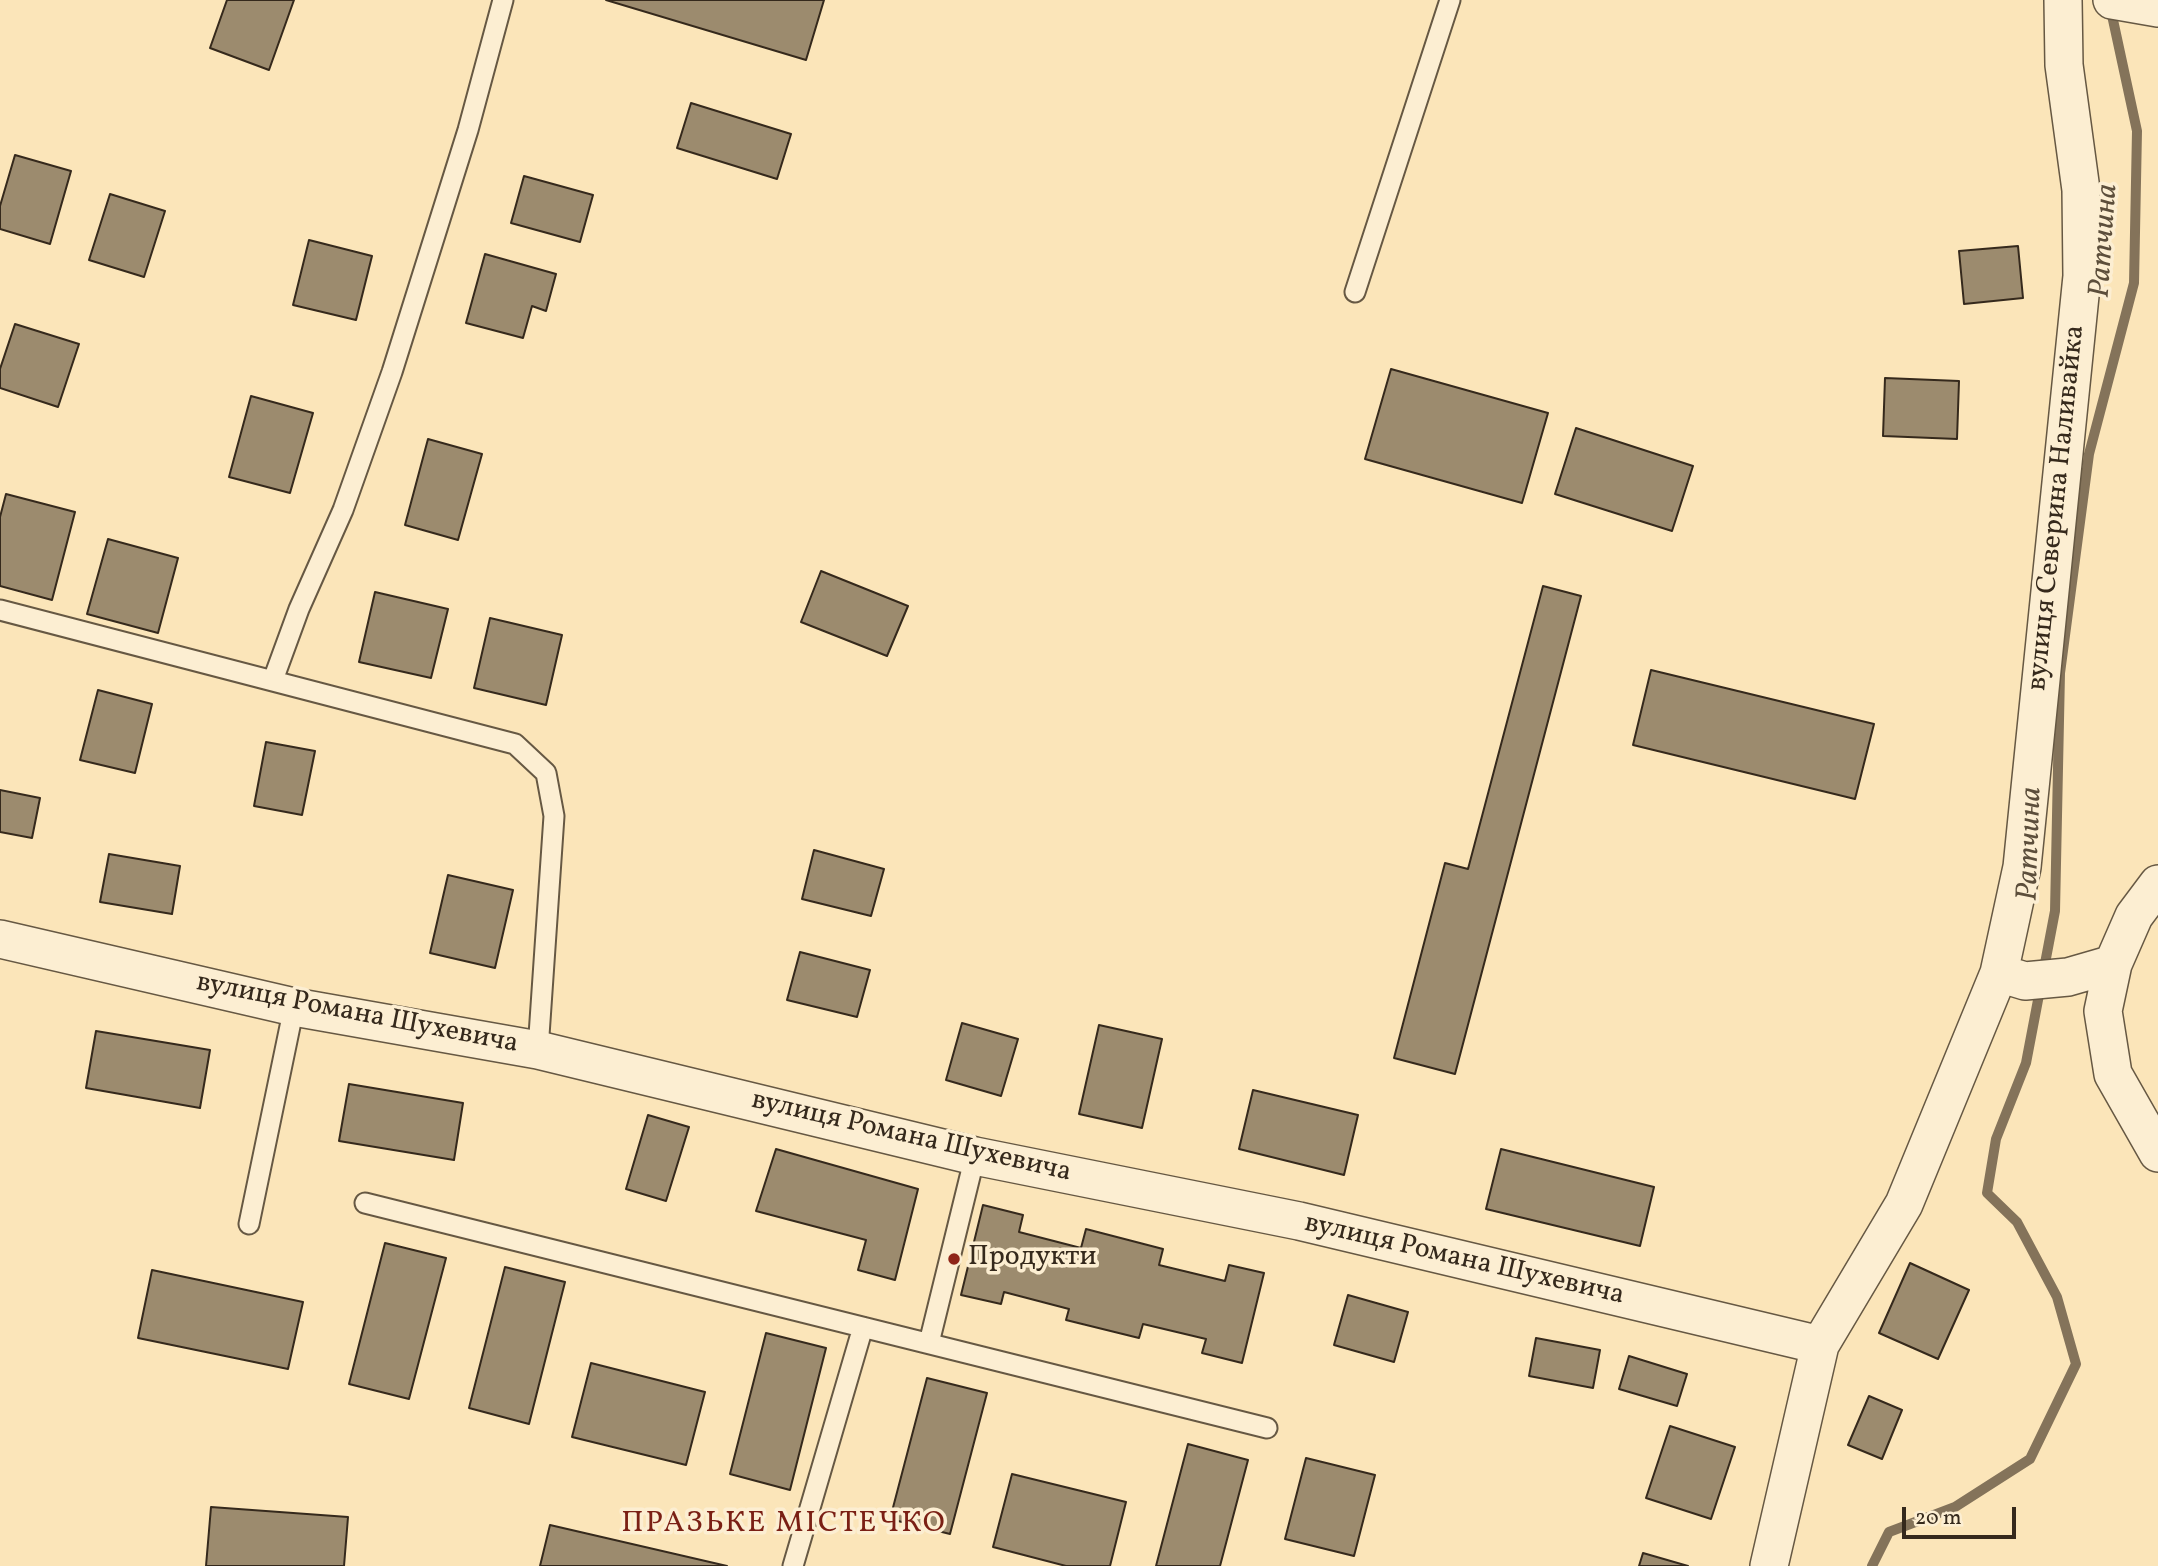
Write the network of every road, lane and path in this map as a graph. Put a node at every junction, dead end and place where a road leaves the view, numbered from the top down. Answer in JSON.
{"nodes":[{"id":1,"x":503,"y":0,"type":"edge"},
{"id":2,"x":1450,"y":0,"type":"edge"},
{"id":3,"x":2063,"y":0,"type":"edge"},
{"id":4,"x":2112,"y":0,"type":"edge"},
{"id":5,"x":2156,"y":7,"type":"edge"},
{"id":6,"x":1355,"y":292,"type":"dead end"},
{"id":7,"x":0,"y":610,"type":"edge"},
{"id":8,"x":273,"y":680,"type":"junction"},
{"id":9,"x":2158,"y":884,"type":"edge"},
{"id":10,"x":0,"y":939,"type":"edge"},
{"id":11,"x":2113,"y":964,"type":"junction"},
{"id":12,"x":2012,"y":977,"type":"junction"},
{"id":13,"x":294,"y":1007,"type":"junction"},
{"id":14,"x":538,"y":1050,"type":"junction"},
{"id":15,"x":2158,"y":1153,"type":"edge"},
{"id":16,"x":975,"y":1156,"type":"junction"},
{"id":17,"x":365,"y":1203,"type":"dead end"},
{"id":18,"x":249,"y":1224,"type":"dead end"},
{"id":19,"x":863,"y":1327,"type":"junction"},
{"id":20,"x":929,"y":1343,"type":"junction"},
{"id":21,"x":1820,"y":1345,"type":"junction"},
{"id":22,"x":1267,"y":1428,"type":"dead end"},
{"id":23,"x":793,"y":1566,"type":"edge"},
{"id":24,"x":1769,"y":1566,"type":"edge"}],
"edges":[{"from":1,"to":8,"type":"lane"},
{"from":2,"to":6,"type":"lane"},
{"from":3,"to":12,"type":"street","name":"вулиця Северина Наливайка"},
{"from":4,"to":5,"type":"street"},
{"from":7,"to":8,"type":"lane"},
{"from":8,"to":14,"type":"lane"},
{"from":9,"to":11,"type":"street"},
{"from":10,"to":13,"type":"street","name":"вулиця Романа Шухевича"},
{"from":11,"to":12,"type":"street"},
{"from":11,"to":15,"type":"street"},
{"from":12,"to":21,"type":"street","name":"вулиця Северина Наливайка"},
{"from":13,"to":14,"type":"street","name":"вулиця Романа Шухевича"},
{"from":13,"to":18,"type":"lane"},
{"from":14,"to":16,"type":"street","name":"вулиця Романа Шухевича"},
{"from":16,"to":20,"type":"lane"},
{"from":16,"to":21,"type":"street","name":"вулиця Романа Шухевича"},
{"from":17,"to":19,"type":"lane"},
{"from":19,"to":20,"type":"lane"},
{"from":19,"to":23,"type":"lane"},
{"from":20,"to":22,"type":"lane"},
{"from":21,"to":24,"type":"street","name":"вулиця Северина Наливайка"}]}
